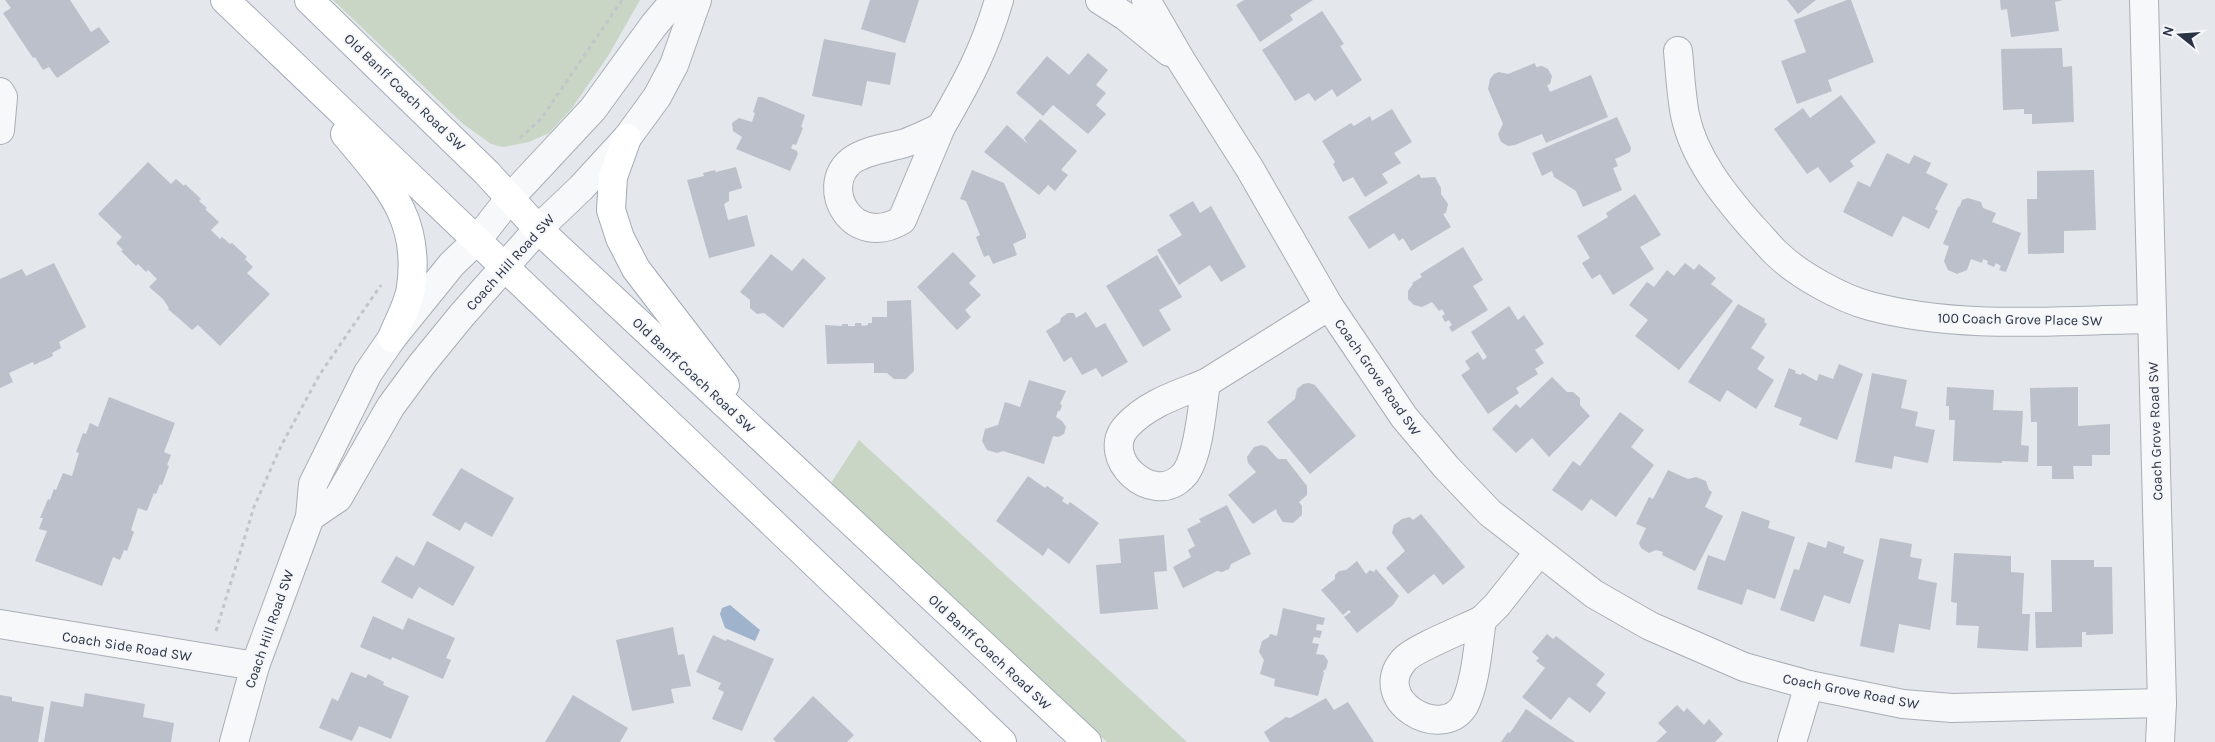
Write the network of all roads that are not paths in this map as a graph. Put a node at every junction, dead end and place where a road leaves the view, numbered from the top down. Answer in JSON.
{"nodes":[{"id":1,"x":225,"y":0,"type":"edge"},
{"id":2,"x":309,"y":0,"type":"edge"},
{"id":3,"x":675,"y":0,"type":"edge"},
{"id":4,"x":697,"y":0,"type":"edge"},
{"id":5,"x":999,"y":0,"type":"edge"},
{"id":6,"x":1100,"y":0,"type":"edge"},
{"id":7,"x":1146,"y":0,"type":"edge"},
{"id":8,"x":2144,"y":0,"type":"edge"},
{"id":9,"x":1678,"y":51,"type":"dead end"},
{"id":10,"x":282,"y":54,"type":"junction"},
{"id":11,"x":1182,"y":62,"type":"junction"},
{"id":12,"x":0,"y":92,"type":"edge"},
{"id":13,"x":941,"y":127,"type":"dead end"},
{"id":14,"x":0,"y":130,"type":"edge"},
{"id":15,"x":627,"y":138,"type":"junction"},
{"id":16,"x":510,"y":198,"type":"junction"},
{"id":17,"x":538,"y":229,"type":"junction"},
{"id":18,"x":477,"y":240,"type":"junction"},
{"id":19,"x":505,"y":267,"type":"junction"},
{"id":20,"x":1329,"y":306,"type":"junction"},
{"id":21,"x":2152,"y":319,"type":"junction"},
{"id":22,"x":392,"y":338,"type":"junction"},
{"id":23,"x":1206,"y":383,"type":"dead end"},
{"id":24,"x":775,"y":450,"type":"junction"},
{"id":25,"x":310,"y":517,"type":"junction"},
{"id":26,"x":1539,"y":552,"type":"junction"},
{"id":27,"x":1482,"y":620,"type":"dead end"},
{"id":28,"x":0,"y":624,"type":"edge"},
{"id":29,"x":255,"y":666,"type":"junction"},
{"id":30,"x":1809,"y":685,"type":"junction"},
{"id":31,"x":2162,"y":703,"type":"junction"},
{"id":32,"x":234,"y":742,"type":"edge"},
{"id":33,"x":1002,"y":742,"type":"edge"},
{"id":34,"x":1087,"y":742,"type":"edge"},
{"id":35,"x":1792,"y":742,"type":"edge"},
{"id":36,"x":2160,"y":742,"type":"edge"}],
"edges":[{"from":1,"to":10,"type":"main road"},
{"from":2,"to":16,"type":"main road","name":"Old Banff Coach Road SW"},
{"from":3,"to":16,"type":"street","name":"Coach Hill Road SW"},
{"from":4,"to":15,"type":"street","name":"Coach Hill Road SW"},
{"from":5,"to":13,"type":"street"},
{"from":6,"to":11,"type":"street","name":"Coach Grove Road SW"},
{"from":7,"to":11,"type":"street","name":"Coach Grove Road SW"},
{"from":8,"to":21,"type":"street","name":"Coach Grove Road SW"},
{"from":9,"to":21,"type":"street","name":"100 Coach Grove Place SW"},
{"from":10,"to":18,"type":"main road"},
{"from":10,"to":22,"type":"main road"},
{"from":11,"to":20,"type":"street","name":"Coach Grove Road SW"},
{"from":12,"to":14,"type":"street"},
{"from":15,"to":17,"type":"street","name":"Coach Hill Road SW"},
{"from":15,"to":24,"type":"main road"},
{"from":16,"to":17,"type":"main road","name":"Old Banff Coach Road SW"},
{"from":16,"to":18,"type":"street","name":"Coach Hill Road SW"},
{"from":17,"to":19,"type":"street","name":"Coach Hill Road SW"},
{"from":17,"to":24,"type":"main road","name":"Old Banff Coach Road SW"},
{"from":18,"to":19,"type":"main road"},
{"from":18,"to":22,"type":"street","name":"Coach Hill Road SW"},
{"from":19,"to":25,"type":"street","name":"Coach Hill Road SW"},
{"from":19,"to":33,"type":"main road"},
{"from":20,"to":23,"type":"street"},
{"from":20,"to":26,"type":"street","name":"Coach Grove Road SW"},
{"from":21,"to":31,"type":"street","name":"Coach Grove Road SW"},
{"from":22,"to":25,"type":"street","name":"Coach Hill Road SW"},
{"from":24,"to":34,"type":"main road","name":"Old Banff Coach Road SW"},
{"from":25,"to":29,"type":"street","name":"Coach Hill Road SW"},
{"from":26,"to":27,"type":"street"},
{"from":26,"to":30,"type":"street","name":"Coach Grove Road SW"},
{"from":28,"to":29,"type":"street","name":"Coach Side Road SW"},
{"from":29,"to":32,"type":"street","name":"Coach Hill Road SW"},
{"from":30,"to":31,"type":"street","name":"Coach Grove Road SW"},
{"from":30,"to":35,"type":"street"},
{"from":31,"to":36,"type":"street"}]}
